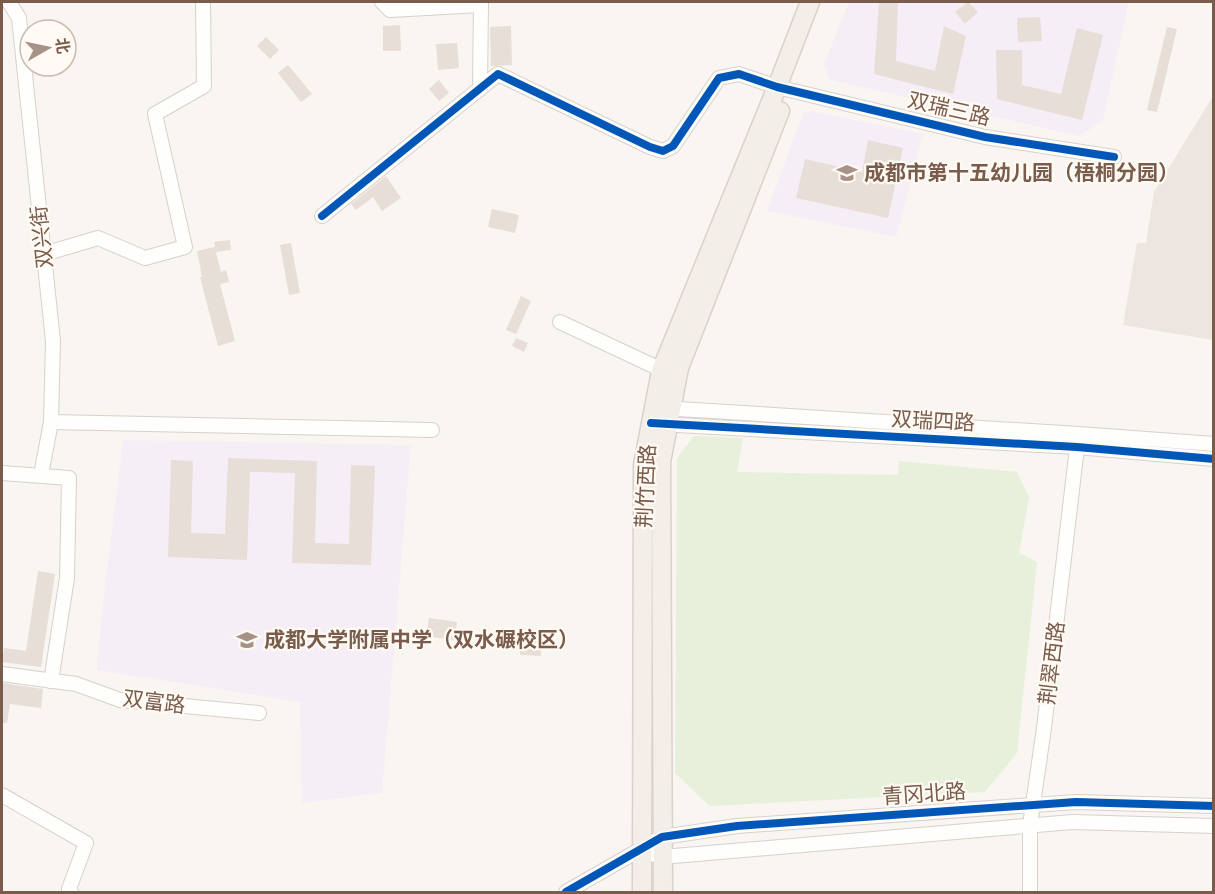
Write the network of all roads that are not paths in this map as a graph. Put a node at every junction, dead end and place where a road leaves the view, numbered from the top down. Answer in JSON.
{"nodes":[{"id":1,"x":9,"y":2,"type":"edge"},
{"id":2,"x":203,"y":2,"type":"edge"},
{"id":3,"x":382,"y":2,"type":"edge"},
{"id":4,"x":810,"y":2,"type":"edge"},
{"id":5,"x":823,"y":2,"type":"edge"},
{"id":6,"x":481,"y":3,"type":"edge"},
{"id":7,"x":783,"y":88,"type":"junction"},
{"id":8,"x":480,"y":89,"type":"junction"},
{"id":9,"x":1114,"y":157,"type":"dead end"},
{"id":10,"x":322,"y":216,"type":"dead end"},
{"id":11,"x":44,"y":254,"type":"junction"},
{"id":12,"x":560,"y":322,"type":"dead end"},
{"id":13,"x":662,"y":370,"type":"junction"},
{"id":14,"x":661,"y":416,"type":"junction"},
{"id":15,"x":51,"y":422,"type":"junction"},
{"id":16,"x":432,"y":430,"type":"dead end"},
{"id":17,"x":1078,"y":441,"type":"junction"},
{"id":18,"x":1214,"y":444,"type":"edge"},
{"id":19,"x":1214,"y":459,"type":"edge"},
{"id":20,"x":2,"y":473,"type":"edge"},
{"id":21,"x":40,"y":475,"type":"junction"},
{"id":22,"x":2,"y":674,"type":"edge"},
{"id":23,"x":51,"y":681,"type":"junction"},
{"id":24,"x":259,"y":713,"type":"dead end"},
{"id":25,"x":2,"y":795,"type":"edge"},
{"id":26,"x":1034,"y":804,"type":"junction"},
{"id":27,"x":1214,"y":806,"type":"edge"},
{"id":28,"x":1030,"y":825,"type":"junction"},
{"id":29,"x":1214,"y":826,"type":"edge"},
{"id":30,"x":662,"y":837,"type":"junction"},
{"id":31,"x":642,"y":850,"type":"junction"},
{"id":32,"x":662,"y":857,"type":"junction"},
{"id":33,"x":71,"y":892,"type":"edge"},
{"id":34,"x":566,"y":892,"type":"edge"},
{"id":35,"x":642,"y":892,"type":"edge"},
{"id":36,"x":663,"y":892,"type":"edge"},
{"id":37,"x":1030,"y":892,"type":"edge"}],
"edges":[{"from":1,"to":11,"type":"street","name":"双兴街"},
{"from":2,"to":11,"type":"street"},
{"from":3,"to":6,"type":"street"},
{"from":4,"to":7,"type":"main road","name":"荆竹西路"},
{"from":5,"to":7,"type":"main road","name":"荆竹西路"},
{"from":6,"to":8,"type":"street"},
{"from":7,"to":8,"type":"street","name":"双瑞三路"},
{"from":7,"to":9,"type":"street","name":"双瑞三路"},
{"from":7,"to":13,"type":"main road","name":"荆竹西路"},
{"from":7,"to":14,"type":"main road","name":"荆竹西路"},
{"from":8,"to":10,"type":"street"},
{"from":11,"to":15,"type":"street","name":"双兴街"},
{"from":12,"to":13,"type":"street"},
{"from":13,"to":14,"type":"main road","name":"荆竹西路"},
{"from":14,"to":17,"type":"street","name":"双瑞四路"},
{"from":14,"to":30,"type":"main road","name":"荆竹西路"},
{"from":14,"to":31,"type":"main road","name":"荆竹西路"},
{"from":15,"to":16,"type":"street"},
{"from":15,"to":21,"type":"street","name":"双兴街"},
{"from":17,"to":18,"type":"street","name":"双瑞四路"},
{"from":17,"to":19,"type":"street","name":"双瑞四路"},
{"from":17,"to":26,"type":"street","name":"荆翠西路"},
{"from":20,"to":21,"type":"street"},
{"from":21,"to":23,"type":"street"},
{"from":22,"to":23,"type":"street","name":"双富路"},
{"from":23,"to":24,"type":"street","name":"双富路"},
{"from":25,"to":33,"type":"street"},
{"from":26,"to":27,"type":"street","name":"青冈北路"},
{"from":26,"to":28,"type":"street","name":"荆翠西路"},
{"from":26,"to":30,"type":"street","name":"青冈北路"},
{"from":28,"to":29,"type":"street","name":"青冈北路"},
{"from":28,"to":32,"type":"street","name":"青冈北路"},
{"from":28,"to":37,"type":"street","name":"荆翠西路"},
{"from":30,"to":31,"type":"street","name":"青冈北路"},
{"from":30,"to":32,"type":"main road","name":"荆竹西路"},
{"from":31,"to":32,"type":"street","name":"青冈北路"},
{"from":31,"to":34,"type":"street"},
{"from":31,"to":35,"type":"main road","name":"荆竹西路"},
{"from":32,"to":36,"type":"main road","name":"荆竹西路"}]}
